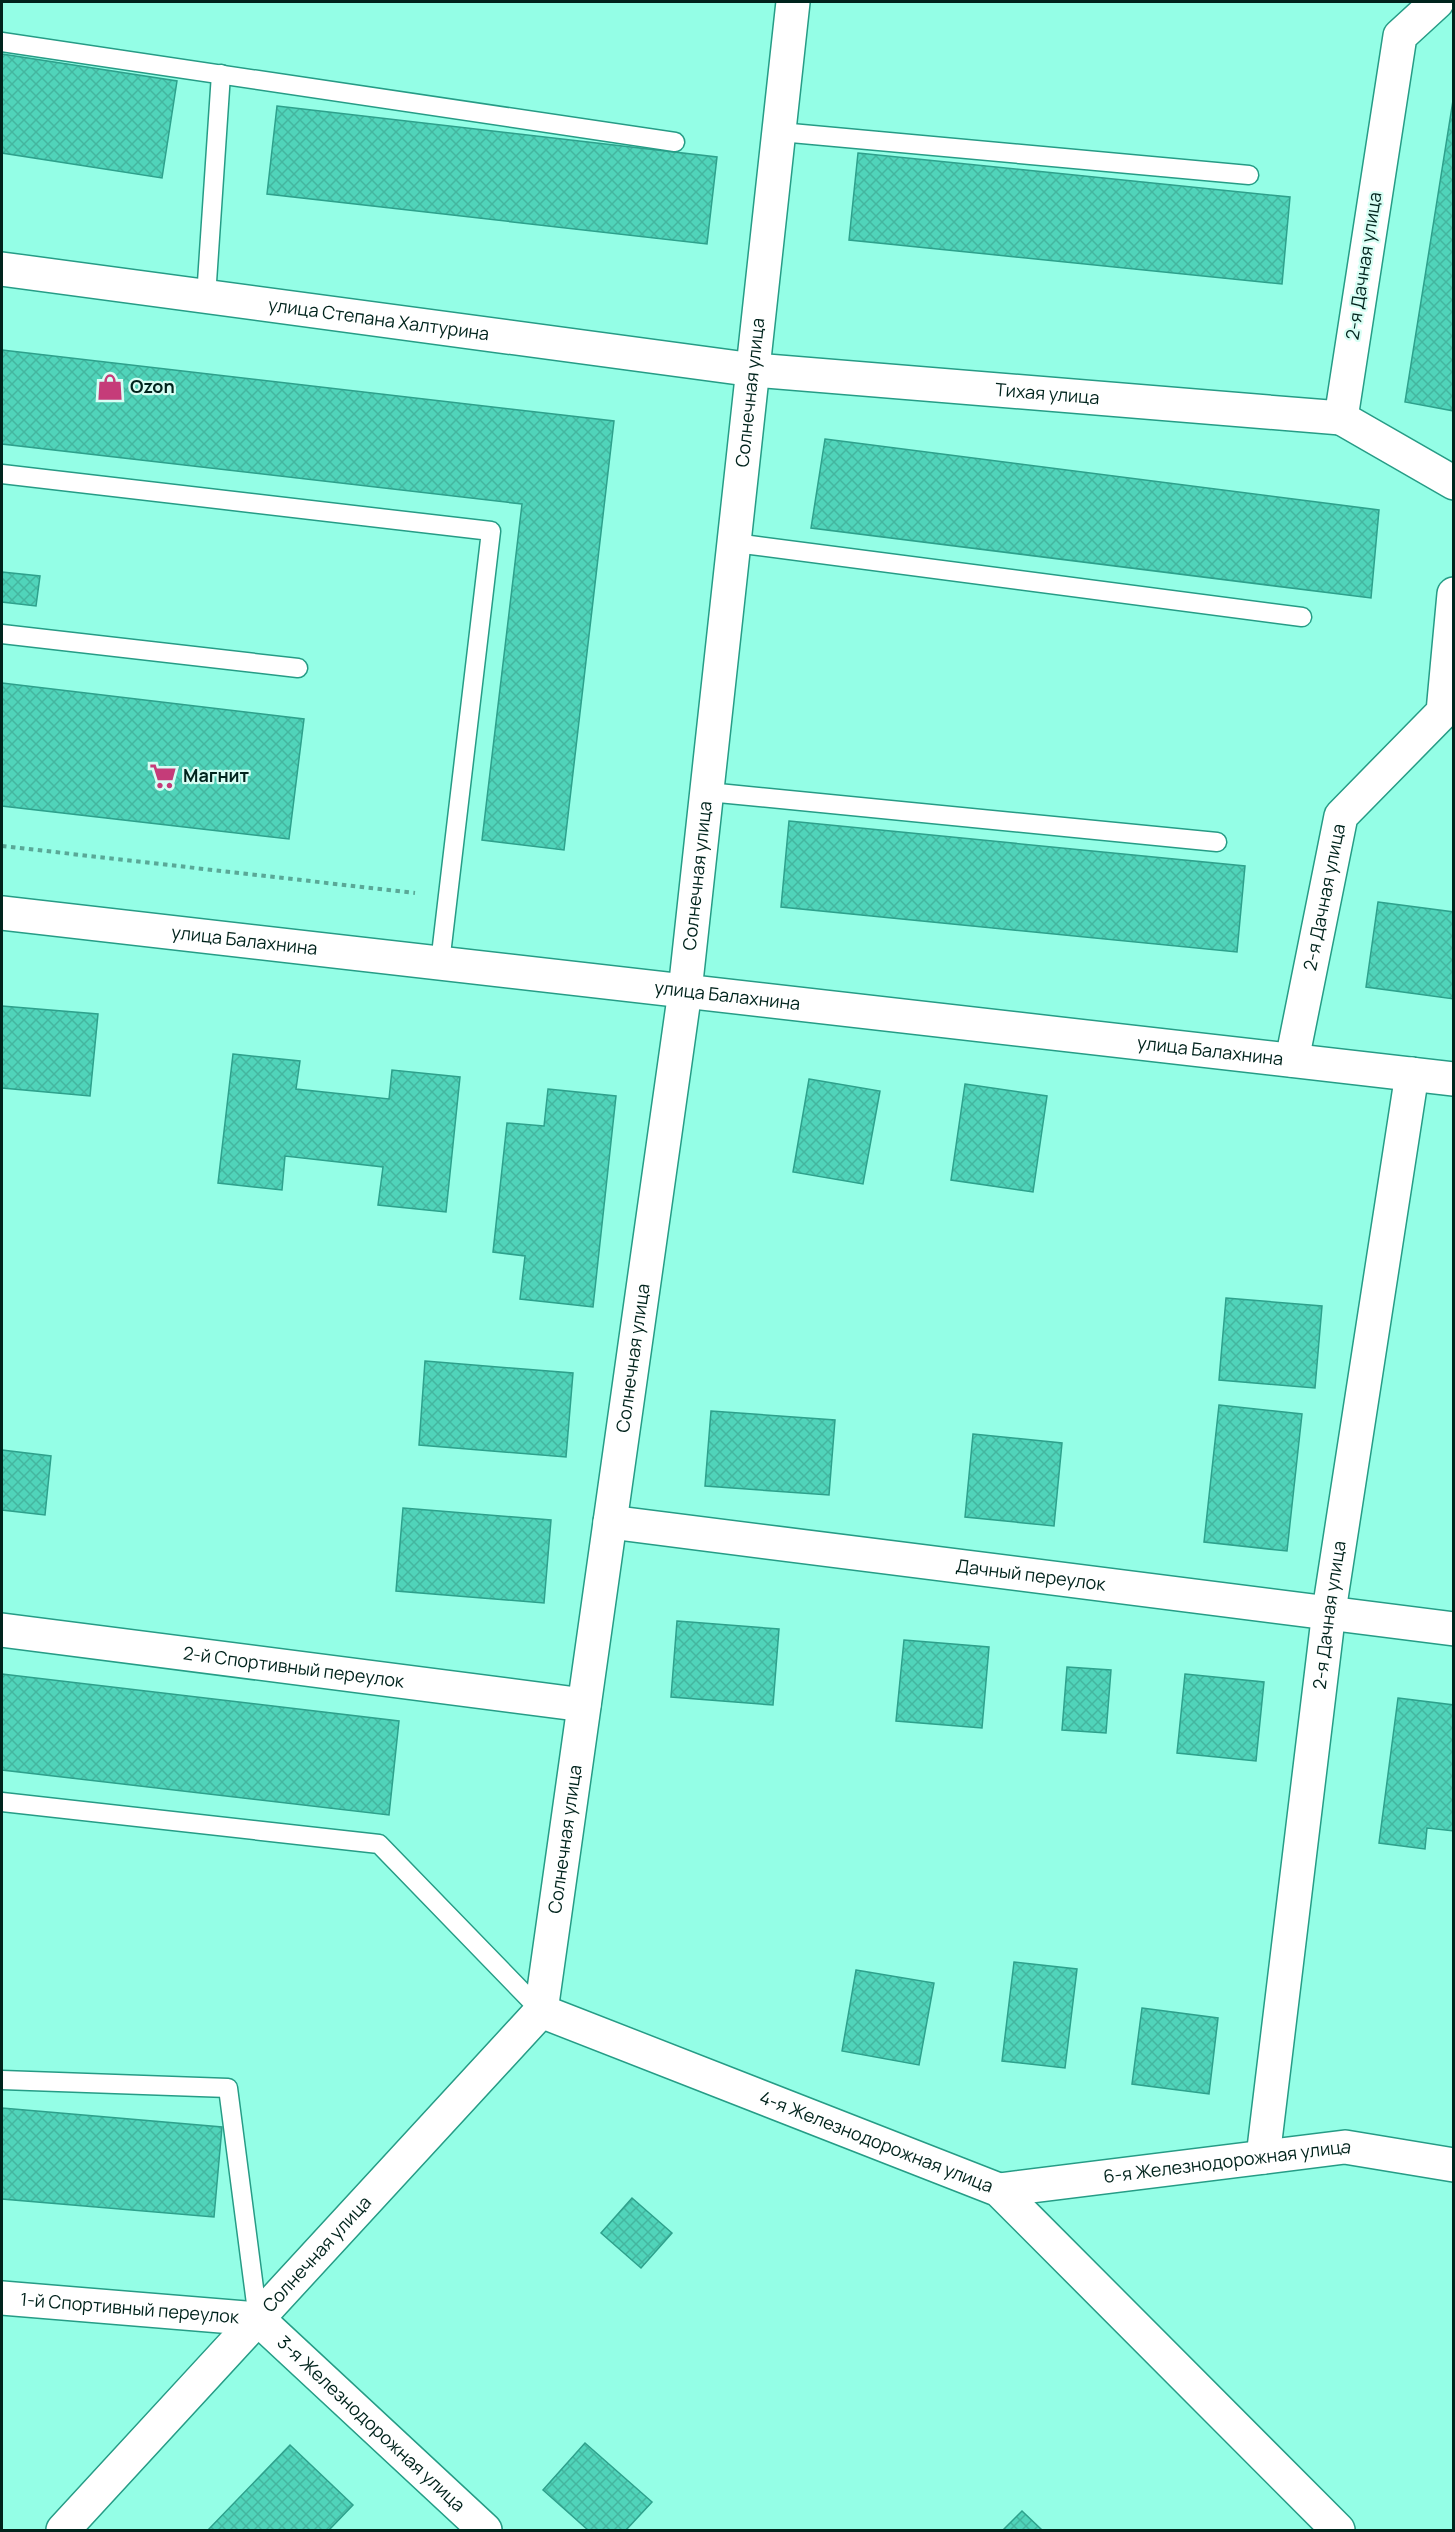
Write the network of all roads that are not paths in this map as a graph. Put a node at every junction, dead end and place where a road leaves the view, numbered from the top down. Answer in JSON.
{"nodes":[{"id":1,"x":793,"y":2,"type":"edge"},
{"id":2,"x":1437,"y":2,"type":"edge"},
{"id":3,"x":2,"y":42,"type":"edge"},
{"id":4,"x":221,"y":74,"type":"junction"},
{"id":5,"x":780,"y":132,"type":"junction"},
{"id":6,"x":675,"y":141,"type":"dead end"},
{"id":7,"x":1249,"y":175,"type":"dead end"},
{"id":8,"x":2,"y":269,"type":"edge"},
{"id":9,"x":206,"y":297,"type":"junction"},
{"id":10,"x":754,"y":370,"type":"junction"},
{"id":11,"x":1341,"y":418,"type":"junction"},
{"id":12,"x":2,"y":474,"type":"edge"},
{"id":13,"x":1454,"y":483,"type":"edge"},
{"id":14,"x":735,"y":543,"type":"junction"},
{"id":15,"x":1454,"y":594,"type":"edge"},
{"id":16,"x":1302,"y":617,"type":"dead end"},
{"id":17,"x":2,"y":634,"type":"edge"},
{"id":18,"x":298,"y":668,"type":"dead end"},
{"id":19,"x":708,"y":792,"type":"junction"},
{"id":20,"x":1217,"y":842,"type":"dead end"},
{"id":21,"x":2,"y":913,"type":"edge"},
{"id":22,"x":440,"y":963,"type":"junction"},
{"id":23,"x":685,"y":991,"type":"junction"},
{"id":24,"x":1292,"y":1060,"type":"junction"},
{"id":25,"x":1412,"y":1074,"type":"junction"},
{"id":26,"x":1454,"y":1079,"type":"edge"},
{"id":27,"x":610,"y":1522,"type":"junction"},
{"id":28,"x":1329,"y":1611,"type":"junction"},
{"id":29,"x":1454,"y":1629,"type":"edge"},
{"id":30,"x":2,"y":1630,"type":"edge"},
{"id":31,"x":584,"y":1705,"type":"junction"},
{"id":32,"x":2,"y":1802,"type":"edge"},
{"id":33,"x":541,"y":2011,"type":"junction"},
{"id":34,"x":2,"y":2080,"type":"edge"},
{"id":35,"x":1263,"y":2157,"type":"junction"},
{"id":36,"x":1454,"y":2165,"type":"edge"},
{"id":37,"x":999,"y":2190,"type":"junction"},
{"id":38,"x":2,"y":2298,"type":"edge"},
{"id":39,"x":258,"y":2319,"type":"junction"},
{"id":40,"x":63,"y":2530,"type":"edge"},
{"id":41,"x":484,"y":2530,"type":"edge"},
{"id":42,"x":1338,"y":2530,"type":"edge"}],
"edges":[{"from":1,"to":5,"type":"street","name":"Солнечная улица"},
{"from":2,"to":11,"type":"street","name":"2-я Дачная улица"},
{"from":3,"to":4,"type":"lane"},
{"from":4,"to":6,"type":"lane"},
{"from":4,"to":9,"type":"lane"},
{"from":5,"to":7,"type":"lane"},
{"from":5,"to":10,"type":"street","name":"Солнечная улица"},
{"from":8,"to":9,"type":"street","name":"улица Степана Халтурина"},
{"from":9,"to":10,"type":"street","name":"улица Степана Халтурина"},
{"from":10,"to":11,"type":"street","name":"Тихая улица"},
{"from":10,"to":14,"type":"street","name":"Солнечная улица"},
{"from":11,"to":13,"type":"street"},
{"from":12,"to":22,"type":"lane"},
{"from":14,"to":16,"type":"lane"},
{"from":14,"to":19,"type":"street","name":"Солнечная улица"},
{"from":15,"to":24,"type":"street","name":"2-я Дачная улица"},
{"from":17,"to":18,"type":"lane"},
{"from":19,"to":20,"type":"lane"},
{"from":19,"to":23,"type":"street","name":"Солнечная улица"},
{"from":21,"to":22,"type":"street","name":"улица Балахнина"},
{"from":22,"to":23,"type":"street","name":"улица Балахнина"},
{"from":23,"to":24,"type":"street","name":"улица Балахнина"},
{"from":23,"to":27,"type":"street","name":"Солнечная улица"},
{"from":24,"to":25,"type":"street","name":"улица Балахнина"},
{"from":25,"to":26,"type":"street","name":"улица Балахнина"},
{"from":25,"to":28,"type":"street","name":"2-я Дачная улица"},
{"from":27,"to":28,"type":"street","name":"Дачный переулок"},
{"from":27,"to":31,"type":"street","name":"Солнечная улица"},
{"from":28,"to":29,"type":"street","name":"Дачный переулок"},
{"from":28,"to":35,"type":"street","name":"2-я Дачная улица"},
{"from":30,"to":31,"type":"street","name":"2-й Спортивный переулок"},
{"from":31,"to":33,"type":"street","name":"Солнечная улица"},
{"from":32,"to":33,"type":"lane"},
{"from":33,"to":37,"type":"street","name":"4-я Железнодорожная улица"},
{"from":33,"to":39,"type":"street","name":"Солнечная улица"},
{"from":34,"to":39,"type":"lane"},
{"from":35,"to":36,"type":"street","name":"6-я Железнодорожная улица"},
{"from":35,"to":37,"type":"street","name":"6-я Железнодорожная улица"},
{"from":37,"to":42,"type":"street","name":"4-я Железнодорожная улица"},
{"from":38,"to":39,"type":"street","name":"1-й Спортивный переулок"},
{"from":39,"to":40,"type":"street","name":"Солнечная улица"},
{"from":39,"to":41,"type":"street","name":"3-я Железнодорожная улица"}]}
